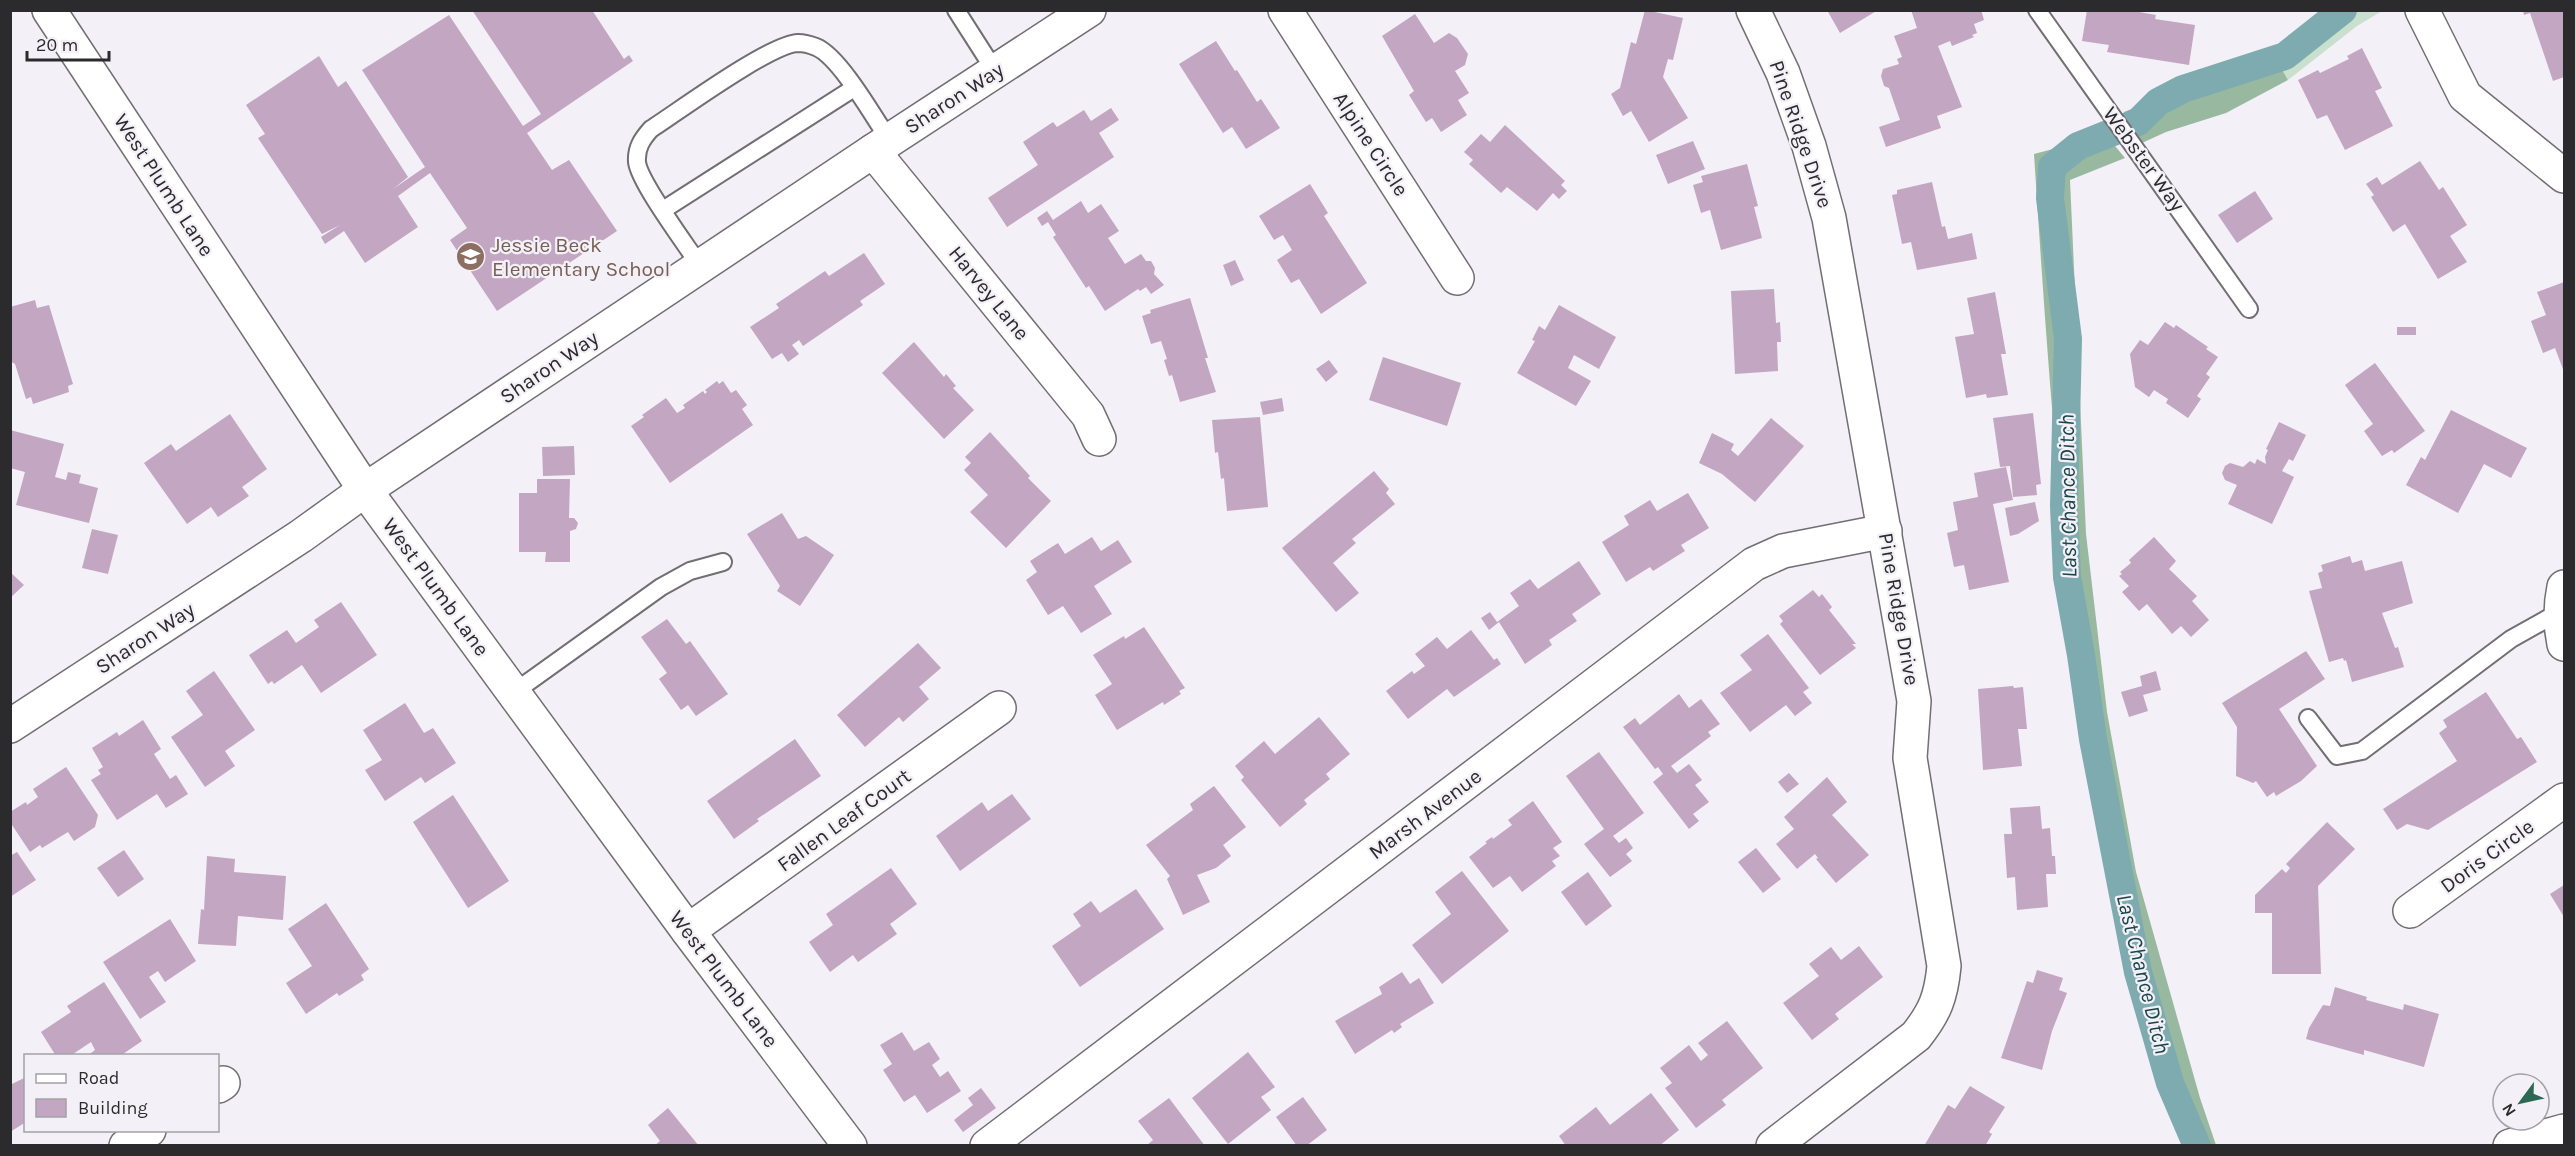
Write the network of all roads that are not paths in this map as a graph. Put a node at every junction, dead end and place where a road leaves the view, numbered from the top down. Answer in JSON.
{"nodes":[{"id":1,"x":49,"y":10,"type":"edge"},
{"id":2,"x":956,"y":10,"type":"edge"},
{"id":3,"x":1089,"y":10,"type":"edge"},
{"id":4,"x":1285,"y":10,"type":"edge"},
{"id":5,"x":1753,"y":10,"type":"edge"},
{"id":6,"x":2037,"y":10,"type":"edge"},
{"id":7,"x":2422,"y":10,"type":"edge"},
{"id":8,"x":995,"y":71,"type":"junction"},
{"id":9,"x":854,"y":88,"type":"junction"},
{"id":10,"x":881,"y":145,"type":"junction"},
{"id":11,"x":2561,"y":169,"type":"edge"},
{"id":12,"x":663,"y":210,"type":"junction"},
{"id":13,"x":700,"y":266,"type":"junction"},
{"id":14,"x":1457,"y":278,"type":"dead end"},
{"id":15,"x":2249,"y":309,"type":"dead end"},
{"id":16,"x":1099,"y":439,"type":"dead end"},
{"id":17,"x":365,"y":490,"type":"junction"},
{"id":18,"x":1885,"y":531,"type":"junction"},
{"id":19,"x":723,"y":562,"type":"dead end"},
{"id":20,"x":2563,"y":599,"type":"edge"},
{"id":21,"x":2565,"y":644,"type":"edge"},
{"id":22,"x":513,"y":693,"type":"junction"},
{"id":23,"x":999,"y":708,"type":"dead end"},
{"id":24,"x":2308,"y":718,"type":"dead end"},
{"id":25,"x":10,"y":726,"type":"edge"},
{"id":26,"x":2565,"y":800,"type":"edge"},
{"id":27,"x":2410,"y":911,"type":"dead end"},
{"id":28,"x":688,"y":931,"type":"junction"},
{"id":29,"x":2565,"y":1131,"type":"edge"},
{"id":30,"x":147,"y":1132,"type":"edge"},
{"id":31,"x":1788,"y":1141,"type":"edge"},
{"id":32,"x":126,"y":1146,"type":"edge"},
{"id":33,"x":850,"y":1146,"type":"edge"},
{"id":34,"x":987,"y":1146,"type":"edge"},
{"id":35,"x":2510,"y":1146,"type":"edge"}],
"edges":[{"from":1,"to":17,"type":"street","name":"West Plumb Lane"},
{"from":2,"to":8,"type":"lane"},
{"from":3,"to":8,"type":"street","name":"Sharon Way"},
{"from":4,"to":14,"type":"street","name":"Alpine Circle"},
{"from":5,"to":18,"type":"street","name":"Pine Ridge Drive"},
{"from":6,"to":15,"type":"lane","name":"Webster Way"},
{"from":7,"to":11,"type":"street"},
{"from":8,"to":10,"type":"street","name":"Sharon Way"},
{"from":9,"to":10,"type":"lane"},
{"from":9,"to":12,"type":"lane"},
{"from":9,"to":12,"type":"lane"},
{"from":10,"to":13,"type":"street","name":"Sharon Way"},
{"from":10,"to":16,"type":"street","name":"Harvey Lane"},
{"from":12,"to":13,"type":"lane"},
{"from":13,"to":17,"type":"street","name":"Sharon Way"},
{"from":17,"to":22,"type":"street","name":"West Plumb Lane"},
{"from":17,"to":25,"type":"street","name":"Sharon Way"},
{"from":18,"to":31,"type":"street","name":"Pine Ridge Drive"},
{"from":18,"to":34,"type":"street","name":"Marsh Avenue"},
{"from":19,"to":22,"type":"lane"},
{"from":20,"to":21,"type":"street"},
{"from":20,"to":24,"type":"lane"},
{"from":22,"to":28,"type":"street","name":"West Plumb Lane"},
{"from":23,"to":28,"type":"street","name":"Fallen Leaf Court"},
{"from":26,"to":27,"type":"street","name":"Doris Circle"},
{"from":28,"to":33,"type":"street","name":"West Plumb Lane"},
{"from":29,"to":35,"type":"street"},
{"from":30,"to":32,"type":"street"}]}
